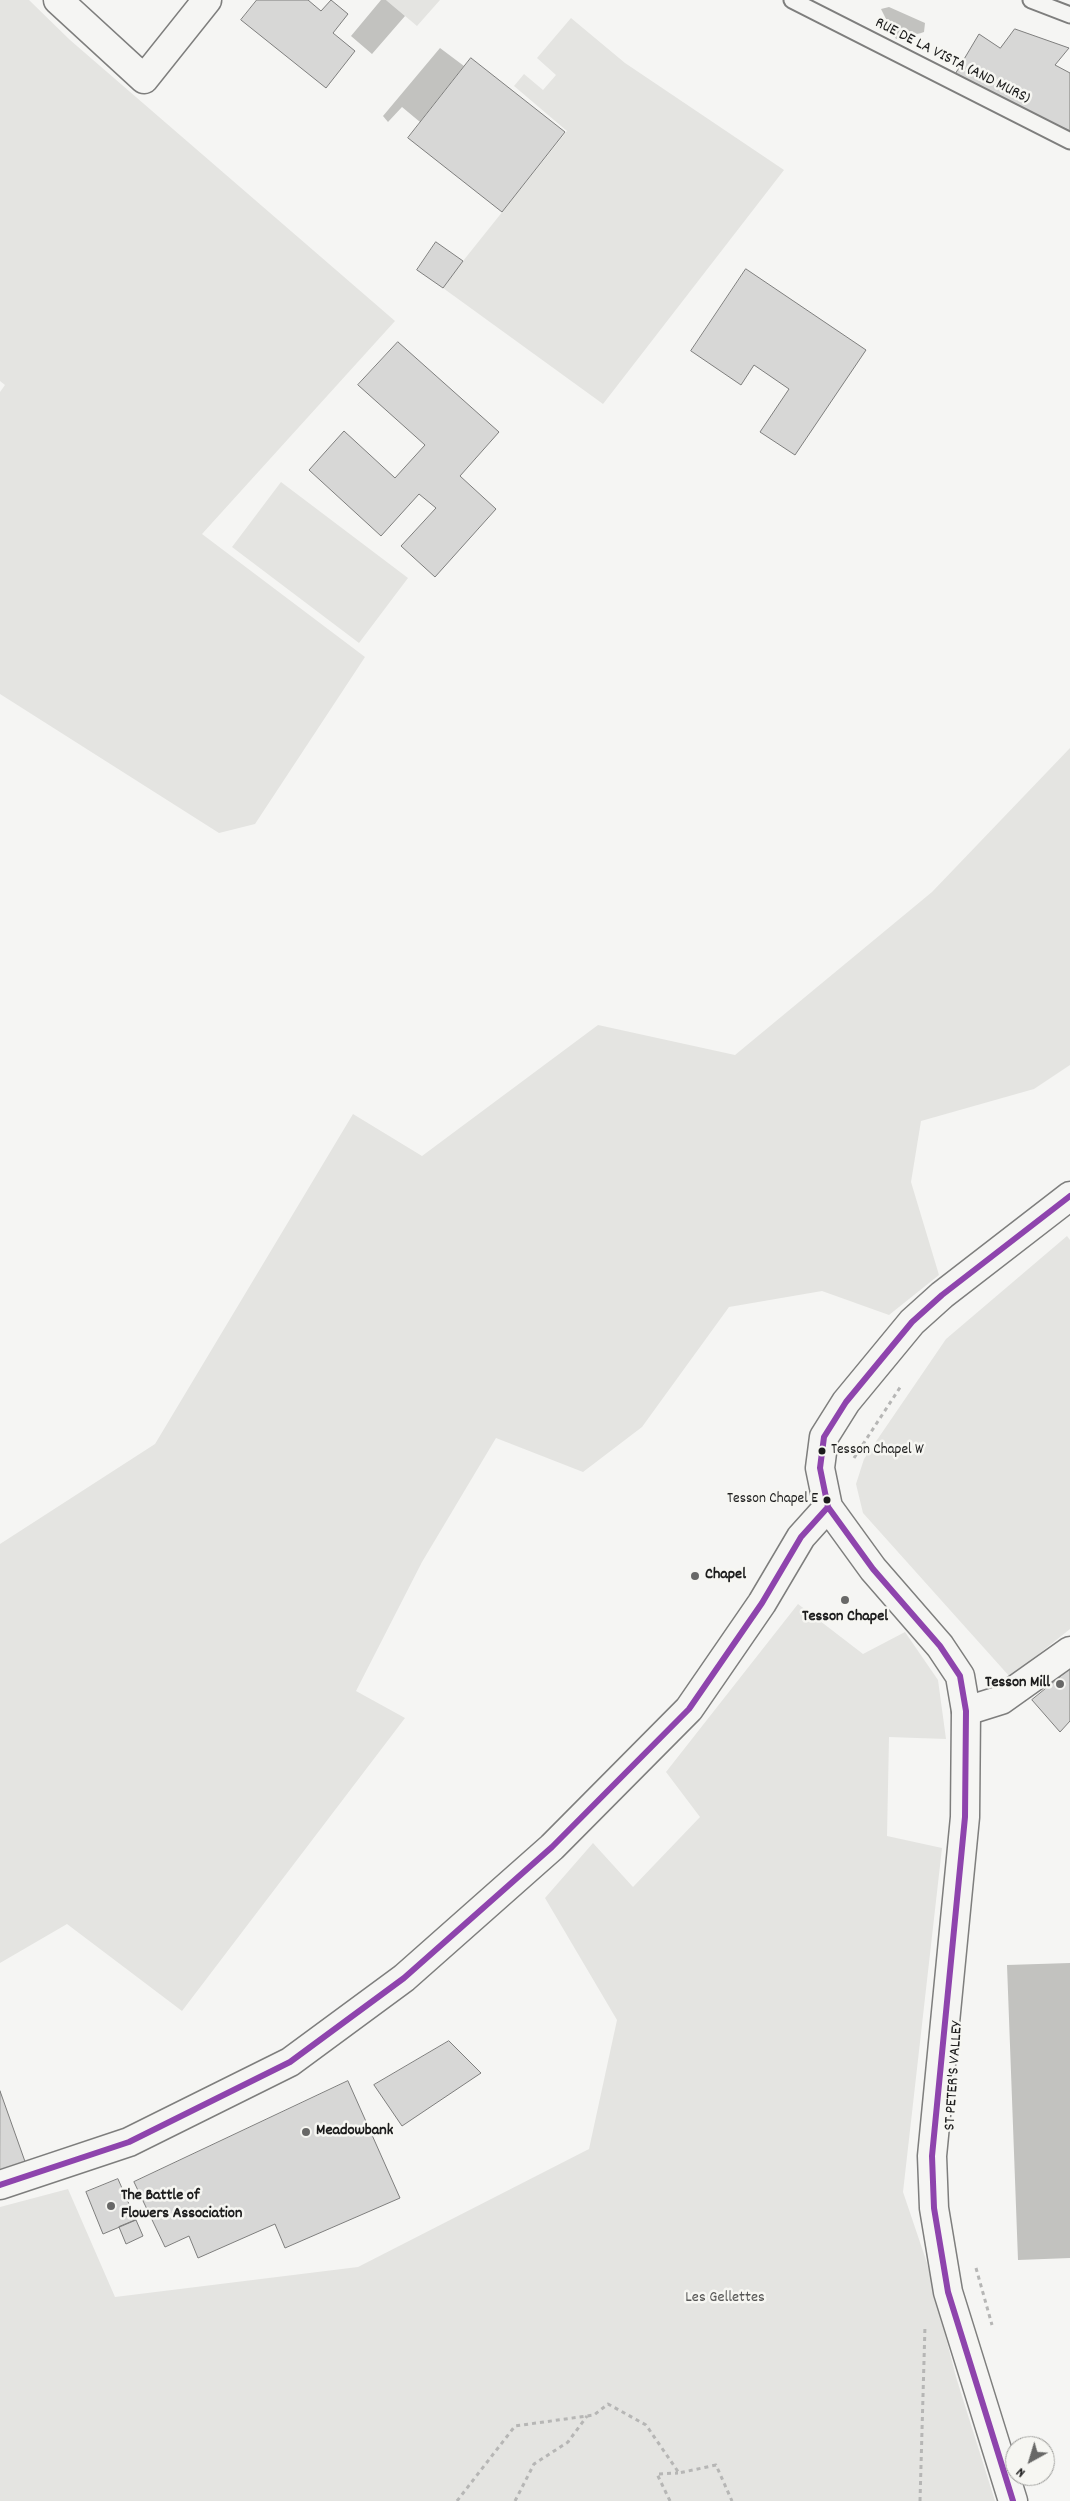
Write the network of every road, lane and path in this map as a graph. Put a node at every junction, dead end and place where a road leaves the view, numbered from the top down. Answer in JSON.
{"nodes":[{"id":1,"x":58,"y":0,"type":"edge"},
{"id":2,"x":207,"y":0,"type":"edge"},
{"id":3,"x":792,"y":0,"type":"edge"},
{"id":4,"x":1031,"y":0,"type":"edge"},
{"id":5,"x":1070,"y":15,"type":"edge"},
{"id":6,"x":1070,"y":141,"type":"edge"},
{"id":7,"x":1070,"y":1196,"type":"edge"},
{"id":8,"x":904,"y":1380,"type":"dead end"},
{"id":9,"x":852,"y":1464,"type":"dead end"},
{"id":10,"x":828,"y":1507,"type":"junction"},
{"id":11,"x":1070,"y":1651,"type":"edge"},
{"id":12,"x":966,"y":1711,"type":"junction"},
{"id":13,"x":0,"y":2185,"type":"edge"},
{"id":14,"x":976,"y":2266,"type":"dead end"},
{"id":15,"x":926,"y":2322,"type":"dead end"},
{"id":16,"x":994,"y":2331,"type":"dead end"},
{"id":17,"x":587,"y":2416,"type":"junction"},
{"id":18,"x":679,"y":2473,"type":"junction"},
{"id":19,"x":458,"y":2501,"type":"edge"},
{"id":20,"x":515,"y":2501,"type":"edge"},
{"id":21,"x":670,"y":2501,"type":"edge"},
{"id":22,"x":732,"y":2501,"type":"edge"},
{"id":23,"x":920,"y":2501,"type":"edge"},
{"id":24,"x":1013,"y":2501,"type":"edge"}],
"edges":[{"from":1,"to":2,"type":"main road"},
{"from":3,"to":6,"type":"lane","name":"RUE DE LA VISTA (AND MURS)"},
{"from":4,"to":5,"type":"lane"},
{"from":7,"to":10,"type":"main road"},
{"from":8,"to":9,"type":"path"},
{"from":10,"to":12,"type":"main road"},
{"from":10,"to":13,"type":"main road"},
{"from":11,"to":12,"type":"main road"},
{"from":12,"to":24,"type":"main road"},
{"from":14,"to":16,"type":"path"},
{"from":15,"to":23,"type":"path"},
{"from":17,"to":18,"type":"path"},
{"from":17,"to":19,"type":"path"},
{"from":17,"to":20,"type":"path"},
{"from":18,"to":21,"type":"path"},
{"from":18,"to":22,"type":"path"}]}
